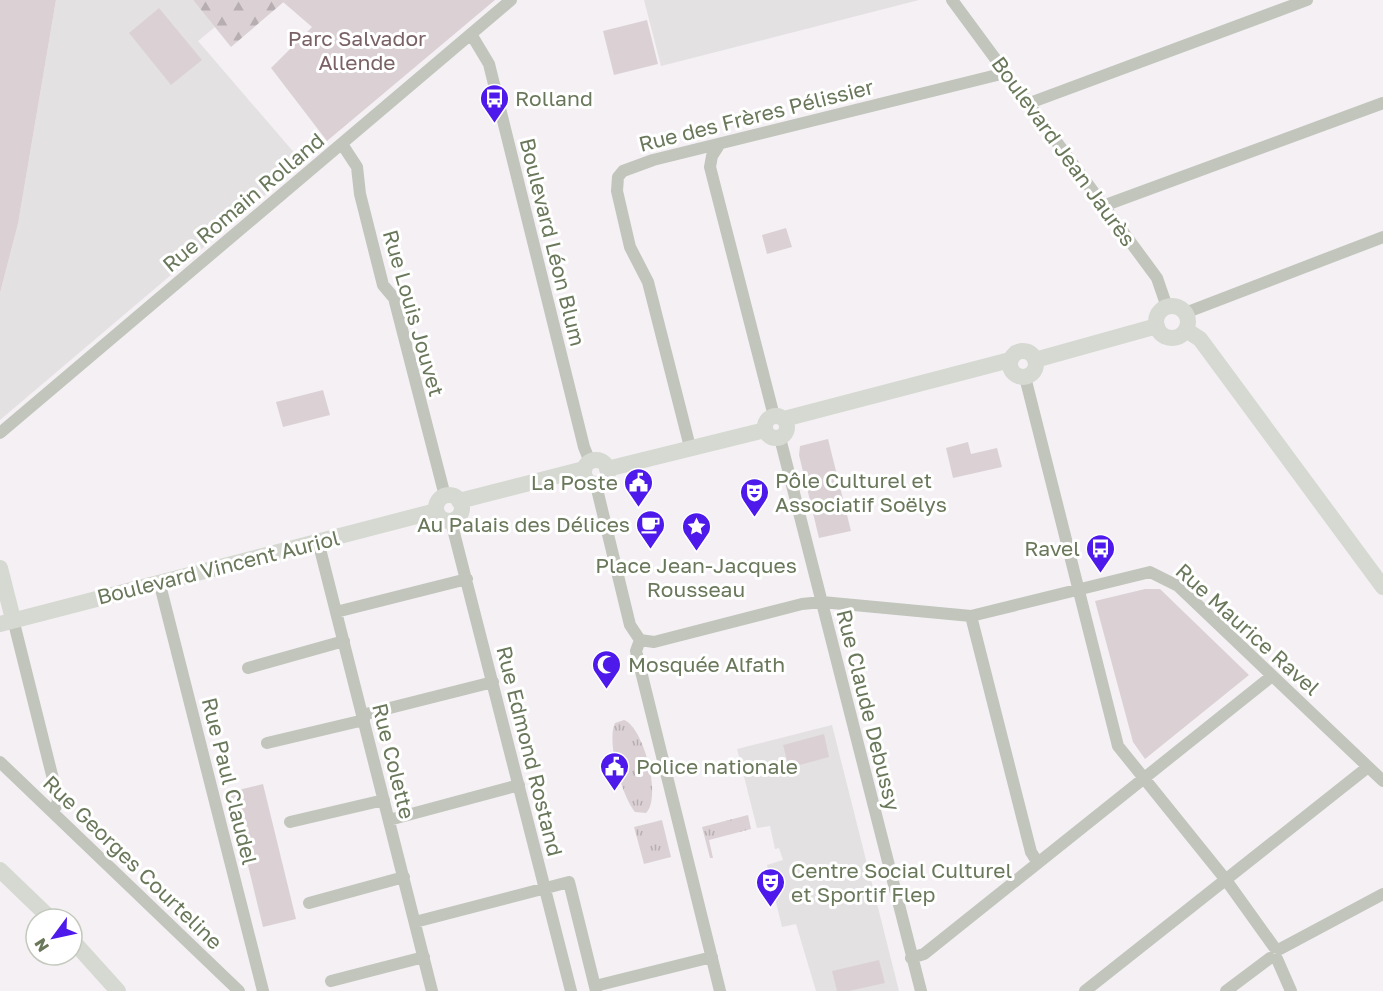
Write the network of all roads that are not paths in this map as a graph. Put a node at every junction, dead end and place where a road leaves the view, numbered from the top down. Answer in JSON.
{"nodes":[{"id":1,"x":511,"y":0,"type":"edge"},
{"id":2,"x":952,"y":0,"type":"edge"},
{"id":3,"x":1307,"y":0,"type":"edge"},
{"id":4,"x":471,"y":34,"type":"junction"},
{"id":5,"x":1005,"y":73,"type":"junction"},
{"id":6,"x":1383,"y":103,"type":"edge"},
{"id":7,"x":1027,"y":104,"type":"junction"},
{"id":8,"x":342,"y":144,"type":"junction"},
{"id":9,"x":720,"y":145,"type":"junction"},
{"id":10,"x":1103,"y":206,"type":"junction"},
{"id":11,"x":1383,"y":237,"type":"edge"},
{"id":12,"x":1167,"y":307,"type":"junction"},
{"id":13,"x":1185,"y":313,"type":"junction"},
{"id":14,"x":1157,"y":326,"type":"junction"},
{"id":15,"x":1186,"y":330,"type":"junction"},
{"id":16,"x":1035,"y":360,"type":"junction"},
{"id":17,"x":1016,"y":369,"type":"junction"},
{"id":18,"x":778,"y":426,"type":"junction"},
{"id":19,"x":0,"y":433,"type":"edge"},
{"id":20,"x":690,"y":447,"type":"junction"},
{"id":21,"x":589,"y":473,"type":"junction"},
{"id":22,"x":454,"y":507,"type":"junction"},
{"id":23,"x":318,"y":541,"type":"junction"},
{"id":24,"x":0,"y":568,"type":"edge"},
{"id":25,"x":467,"y":579,"type":"junction"},
{"id":26,"x":159,"y":581,"type":"junction"},
{"id":27,"x":1383,"y":587,"type":"edge"},
{"id":28,"x":1077,"y":588,"type":"junction"},
{"id":29,"x":822,"y":602,"type":"junction"},
{"id":30,"x":336,"y":612,"type":"junction"},
{"id":31,"x":971,"y":616,"type":"junction"},
{"id":32,"x":7,"y":621,"type":"edge"},
{"id":33,"x":640,"y":640,"type":"junction"},
{"id":34,"x":344,"y":641,"type":"junction"},
{"id":35,"x":248,"y":668,"type":"dead end"},
{"id":36,"x":1272,"y":676,"type":"junction"},
{"id":37,"x":493,"y":682,"type":"junction"},
{"id":38,"x":363,"y":717,"type":"junction"},
{"id":39,"x":267,"y":743,"type":"dead end"},
{"id":40,"x":0,"y":762,"type":"edge"},
{"id":41,"x":1368,"y":767,"type":"junction"},
{"id":42,"x":1144,"y":779,"type":"junction"},
{"id":43,"x":1383,"y":781,"type":"edge"},
{"id":44,"x":519,"y":785,"type":"junction"},
{"id":45,"x":384,"y":800,"type":"junction"},
{"id":46,"x":53,"y":812,"type":"junction"},
{"id":47,"x":389,"y":820,"type":"junction"},
{"id":48,"x":290,"y":822,"type":"dead end"},
{"id":49,"x":1038,"y":863,"type":"junction"},
{"id":50,"x":0,"y":870,"type":"edge"},
{"id":51,"x":404,"y":878,"type":"junction"},
{"id":52,"x":1226,"y":880,"type":"junction"},
{"id":53,"x":545,"y":889,"type":"junction"},
{"id":54,"x":1383,"y":894,"type":"edge"},
{"id":55,"x":309,"y":903,"type":"dead end"},
{"id":56,"x":39,"y":907,"type":"edge"},
{"id":57,"x":415,"y":922,"type":"junction"},
{"id":58,"x":84,"y":953,"type":"edge"},
{"id":59,"x":1275,"y":953,"type":"junction"},
{"id":60,"x":424,"y":957,"type":"junction"},
{"id":61,"x":712,"y":957,"type":"junction"},
{"id":62,"x":911,"y":958,"type":"junction"},
{"id":63,"x":331,"y":981,"type":"dead end"},
{"id":64,"x":596,"y":988,"type":"edge"},
{"id":65,"x":118,"y":991,"type":"edge"},
{"id":66,"x":239,"y":991,"type":"edge"},
{"id":67,"x":264,"y":991,"type":"edge"},
{"id":68,"x":432,"y":991,"type":"edge"},
{"id":69,"x":571,"y":991,"type":"edge"},
{"id":70,"x":720,"y":991,"type":"edge"},
{"id":71,"x":921,"y":991,"type":"edge"},
{"id":72,"x":1085,"y":991,"type":"edge"},
{"id":73,"x":1226,"y":991,"type":"edge"},
{"id":74,"x":1291,"y":991,"type":"edge"}],
"edges":[{"from":1,"to":4,"type":"street","name":"Rue Romain Rolland"},
{"from":2,"to":5,"type":"street","name":"Boulevard Jean Jaurès"},
{"from":3,"to":7,"type":"street"},
{"from":4,"to":8,"type":"street","name":"Rue Romain Rolland"},
{"from":4,"to":21,"type":"street","name":"Boulevard Léon Blum"},
{"from":5,"to":7,"type":"street","name":"Boulevard Jean Jaurès"},
{"from":5,"to":9,"type":"street","name":"Rue des Frères Pélissier"},
{"from":6,"to":10,"type":"street"},
{"from":7,"to":10,"type":"street","name":"Boulevard Jean Jaurès"},
{"from":8,"to":19,"type":"street","name":"Rue Romain Rolland"},
{"from":8,"to":22,"type":"street","name":"Rue Louis Jouvet"},
{"from":9,"to":18,"type":"street","name":"Rue Claude Debussy"},
{"from":9,"to":20,"type":"street","name":"Rue des Frères Pélissier"},
{"from":10,"to":12,"type":"street","name":"Boulevard Jean Jaurès"},
{"from":11,"to":13,"type":"street"},
{"from":12,"to":13,"type":"street"},
{"from":12,"to":14,"type":"street"},
{"from":13,"to":15,"type":"street"},
{"from":14,"to":15,"type":"street"},
{"from":14,"to":16,"type":"street"},
{"from":15,"to":27,"type":"street"},
{"from":16,"to":17,"type":"street"},
{"from":16,"to":17,"type":"street"},
{"from":17,"to":18,"type":"street"},
{"from":17,"to":28,"type":"street"},
{"from":18,"to":20,"type":"street"},
{"from":18,"to":29,"type":"street","name":"Rue Claude Debussy"},
{"from":20,"to":21,"type":"street"},
{"from":21,"to":22,"type":"street"},
{"from":21,"to":33,"type":"street","name":"Boulevard Léon Blum"},
{"from":22,"to":23,"type":"street","name":"Boulevard Vincent Auriol"},
{"from":22,"to":25,"type":"street","name":"Rue Edmond Rostand"},
{"from":23,"to":26,"type":"street","name":"Boulevard Vincent Auriol"},
{"from":23,"to":30,"type":"street","name":"Rue Colette"},
{"from":24,"to":32,"type":"street"},
{"from":25,"to":30,"type":"street"},
{"from":25,"to":37,"type":"street","name":"Rue Edmond Rostand"},
{"from":26,"to":32,"type":"street","name":"Boulevard Vincent Auriol"},
{"from":26,"to":67,"type":"street","name":"Rue Paul Claudel"},
{"from":28,"to":31,"type":"street","name":"Rue Maurice Ravel"},
{"from":28,"to":36,"type":"street","name":"Rue Maurice Ravel"},
{"from":28,"to":42,"type":"street"},
{"from":29,"to":31,"type":"street","name":"Rue Maurice Ravel"},
{"from":29,"to":33,"type":"street","name":"Rue Maurice Ravel"},
{"from":29,"to":62,"type":"street","name":"Rue Claude Debussy"},
{"from":30,"to":34,"type":"street","name":"Rue Colette"},
{"from":31,"to":49,"type":"street"},
{"from":32,"to":46,"type":"street"},
{"from":33,"to":61,"type":"street","name":"Boulevard Léon Blum"},
{"from":34,"to":35,"type":"street"},
{"from":34,"to":38,"type":"street","name":"Rue Colette"},
{"from":36,"to":41,"type":"street","name":"Rue Maurice Ravel"},
{"from":36,"to":42,"type":"street"},
{"from":37,"to":38,"type":"street"},
{"from":37,"to":44,"type":"street","name":"Rue Edmond Rostand"},
{"from":38,"to":39,"type":"street"},
{"from":38,"to":45,"type":"street","name":"Rue Colette"},
{"from":40,"to":46,"type":"street","name":"Rue Georges Courteline"},
{"from":41,"to":43,"type":"street","name":"Rue Maurice Ravel"},
{"from":41,"to":52,"type":"street"},
{"from":42,"to":49,"type":"street"},
{"from":42,"to":52,"type":"street"},
{"from":44,"to":47,"type":"street"},
{"from":44,"to":53,"type":"street","name":"Rue Edmond Rostand"},
{"from":45,"to":47,"type":"street","name":"Rue Colette"},
{"from":45,"to":48,"type":"street"},
{"from":46,"to":66,"type":"street","name":"Rue Georges Courteline"},
{"from":47,"to":51,"type":"street","name":"Rue Colette"},
{"from":49,"to":62,"type":"street"},
{"from":50,"to":56,"type":"street"},
{"from":51,"to":55,"type":"street"},
{"from":51,"to":57,"type":"street","name":"Rue Colette"},
{"from":52,"to":59,"type":"street"},
{"from":52,"to":72,"type":"street"},
{"from":53,"to":57,"type":"street"},
{"from":53,"to":64,"type":"street"},
{"from":53,"to":69,"type":"street","name":"Rue Edmond Rostand"},
{"from":54,"to":59,"type":"street"},
{"from":57,"to":60,"type":"street","name":"Rue Colette"},
{"from":58,"to":65,"type":"street"},
{"from":59,"to":73,"type":"street"},
{"from":59,"to":74,"type":"street"},
{"from":60,"to":63,"type":"street"},
{"from":60,"to":68,"type":"street","name":"Rue Colette"},
{"from":61,"to":64,"type":"street"},
{"from":61,"to":70,"type":"street","name":"Boulevard Léon Blum"},
{"from":62,"to":71,"type":"street","name":"Rue Claude Debussy"}]}
